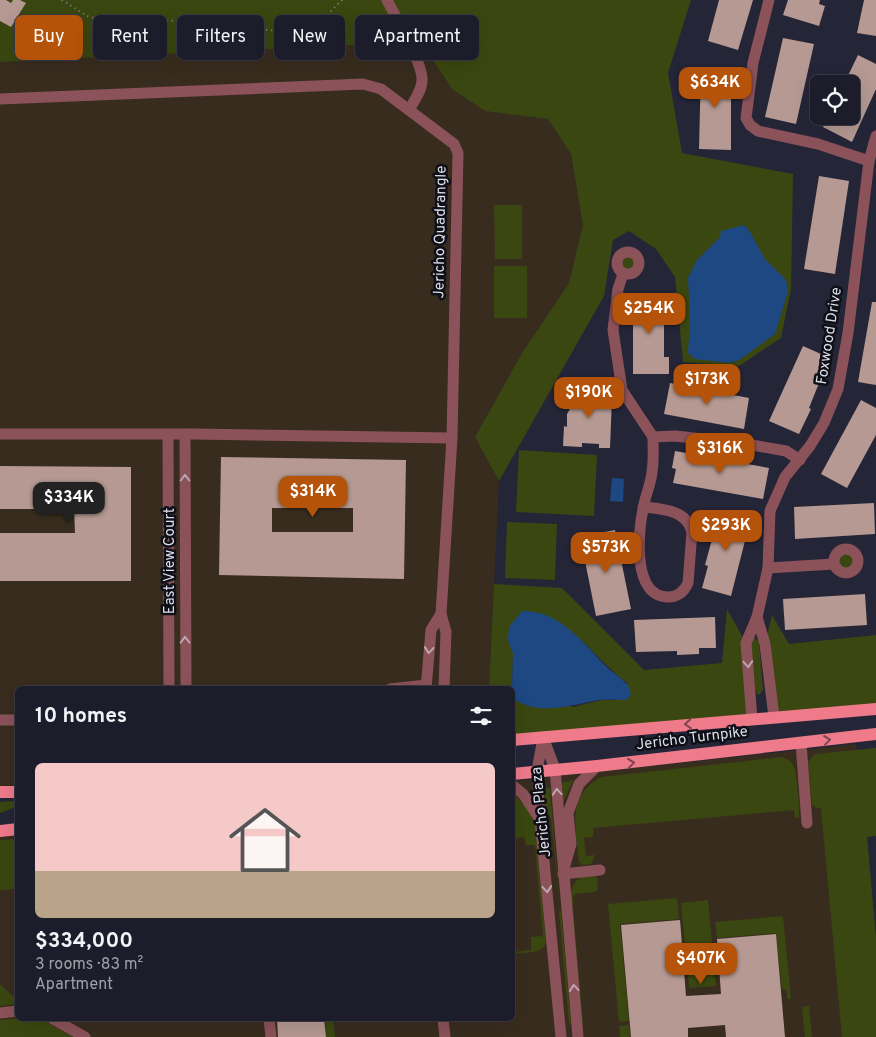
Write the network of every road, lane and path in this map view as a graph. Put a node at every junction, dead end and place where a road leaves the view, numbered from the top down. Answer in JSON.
{"nodes":[{"id":1,"x":62,"y":0,"type":"edge"},
{"id":2,"x":342,"y":0,"type":"edge"},
{"id":3,"x":387,"y":0,"type":"edge"},
{"id":4,"x":769,"y":0,"type":"edge"},
{"id":5,"x":0,"y":99,"type":"edge"},
{"id":6,"x":408,"y":110,"type":"junction"},
{"id":7,"x":876,"y":136,"type":"edge"},
{"id":8,"x":869,"y":161,"type":"junction"},
{"id":9,"x":623,"y":274,"type":"dead end"},
{"id":10,"x":0,"y":434,"type":"edge"},
{"id":11,"x":168,"y":434,"type":"junction"},
{"id":12,"x":185,"y":434,"type":"junction"},
{"id":13,"x":653,"y":437,"type":"junction"},
{"id":14,"x":452,"y":438,"type":"junction"},
{"id":15,"x":800,"y":460,"type":"junction"},
{"id":16,"x":643,"y":507,"type":"junction"},
{"id":17,"x":834,"y":564,"type":"dead end"},
{"id":18,"x":768,"y":568,"type":"junction"},
{"id":19,"x":442,"y":614,"type":"junction"},
{"id":20,"x":757,"y":617,"type":"junction"},
{"id":21,"x":169,"y":686,"type":"edge"},
{"id":22,"x":186,"y":686,"type":"edge"},
{"id":23,"x":426,"y":686,"type":"edge"},
{"id":24,"x":444,"y":686,"type":"edge"},
{"id":25,"x":876,"y":708,"type":"edge"},
{"id":26,"x":774,"y":717,"type":"junction"},
{"id":27,"x":752,"y":719,"type":"junction"},
{"id":28,"x":0,"y":720,"type":"edge"},
{"id":29,"x":15,"y":720,"type":"edge"},
{"id":30,"x":876,"y":734,"type":"edge"},
{"id":31,"x":543,"y":737,"type":"junction"},
{"id":32,"x":515,"y":740,"type":"edge"},
{"id":33,"x":801,"y":743,"type":"junction"},
{"id":34,"x":597,"y":766,"type":"junction"},
{"id":35,"x":556,"y":769,"type":"junction"},
{"id":36,"x":537,"y":771,"type":"junction"},
{"id":37,"x":515,"y":774,"type":"edge"},
{"id":38,"x":515,"y":787,"type":"edge"},
{"id":39,"x":0,"y":792,"type":"edge"},
{"id":40,"x":15,"y":792,"type":"edge"},
{"id":41,"x":540,"y":820,"type":"junction"},
{"id":42,"x":807,"y":823,"type":"dead end"},
{"id":43,"x":15,"y":829,"type":"edge"},
{"id":44,"x":0,"y":830,"type":"edge"},
{"id":45,"x":600,"y":870,"type":"dead end"},
{"id":46,"x":563,"y":873,"type":"junction"},
{"id":47,"x":15,"y":1012,"type":"edge"},
{"id":48,"x":0,"y":1013,"type":"edge"},
{"id":49,"x":57,"y":1021,"type":"edge"},
{"id":50,"x":269,"y":1021,"type":"edge"},
{"id":51,"x":443,"y":1021,"type":"edge"},
{"id":52,"x":85,"y":1037,"type":"edge"},
{"id":53,"x":271,"y":1037,"type":"edge"},
{"id":54,"x":445,"y":1037,"type":"edge"},
{"id":55,"x":561,"y":1037,"type":"edge"},
{"id":56,"x":578,"y":1037,"type":"edge"}],
"edges":[{"from":1,"to":2,"type":"path"},
{"from":3,"to":6,"type":"street"},
{"from":4,"to":8,"type":"street"},
{"from":5,"to":6,"type":"street","name":"Jericho Quadrangle"},
{"from":6,"to":14,"type":"street","name":"Jericho Quadrangle"},
{"from":7,"to":8,"type":"street","name":"Foxwood Drive"},
{"from":8,"to":15,"type":"street","name":"Foxwood Drive"},
{"from":9,"to":13,"type":"street"},
{"from":10,"to":11,"type":"street"},
{"from":11,"to":12,"type":"street"},
{"from":11,"to":21,"type":"street","name":"East View Court"},
{"from":12,"to":14,"type":"street"},
{"from":22,"to":12,"type":"street","name":"East View Court","one_way":true},
{"from":13,"to":15,"type":"street"},
{"from":13,"to":16,"type":"street"},
{"from":14,"to":19,"type":"street","name":"Jericho Quadrangle"},
{"from":15,"to":18,"type":"street","name":"Foxwood Drive"},
{"from":16,"to":16,"type":"street"},
{"from":17,"to":18,"type":"street"},
{"from":18,"to":20,"type":"street","name":"Foxwood Drive"},
{"from":19,"to":23,"type":"street","name":"Jericho Quadrangle","one_way":true},
{"from":19,"to":24,"type":"street","name":"Jericho Quadrangle"},
{"from":20,"to":26,"type":"street","name":"Foxwood Drive"},
{"from":20,"to":27,"type":"street","name":"Foxwood Drive","one_way":true},
{"from":25,"to":26,"type":"main road","name":"Jericho Turnpike"},
{"from":26,"to":27,"type":"main road","name":"Jericho Turnpike"},
{"from":27,"to":31,"type":"main road","name":"Jericho Turnpike","one_way":true},
{"from":28,"to":29,"type":"street"},
{"from":33,"to":30,"type":"main road","name":"Jericho Turnpike","one_way":true},
{"from":31,"to":32,"type":"main road","name":"Jericho Turnpike"},
{"from":31,"to":35,"type":"street","name":"Jericho Plaza"},
{"from":31,"to":36,"type":"street","name":"Jericho Plaza"},
{"from":34,"to":33,"type":"main road","name":"Jericho Turnpike","one_way":true},
{"from":33,"to":42,"type":"street"},
{"from":34,"to":35,"type":"main road","name":"Jericho Turnpike"},
{"from":34,"to":46,"type":"street"},
{"from":35,"to":36,"type":"main road","name":"Jericho Turnpike"},
{"from":46,"to":35,"type":"street","name":"Jericho Plaza","one_way":true},
{"from":36,"to":37,"type":"main road","name":"Jericho Turnpike"},
{"from":36,"to":41,"type":"street","name":"Jericho Plaza"},
{"from":38,"to":41,"type":"street"},
{"from":39,"to":40,"type":"main road"},
{"from":41,"to":55,"type":"street","name":"Jericho Plaza","one_way":true},
{"from":43,"to":44,"type":"main road"},
{"from":45,"to":46,"type":"street"},
{"from":56,"to":46,"type":"street","name":"Jericho Plaza","one_way":true},
{"from":47,"to":48,"type":"street"},
{"from":49,"to":52,"type":"street"},
{"from":50,"to":53,"type":"street"},
{"from":51,"to":54,"type":"street"}]}
